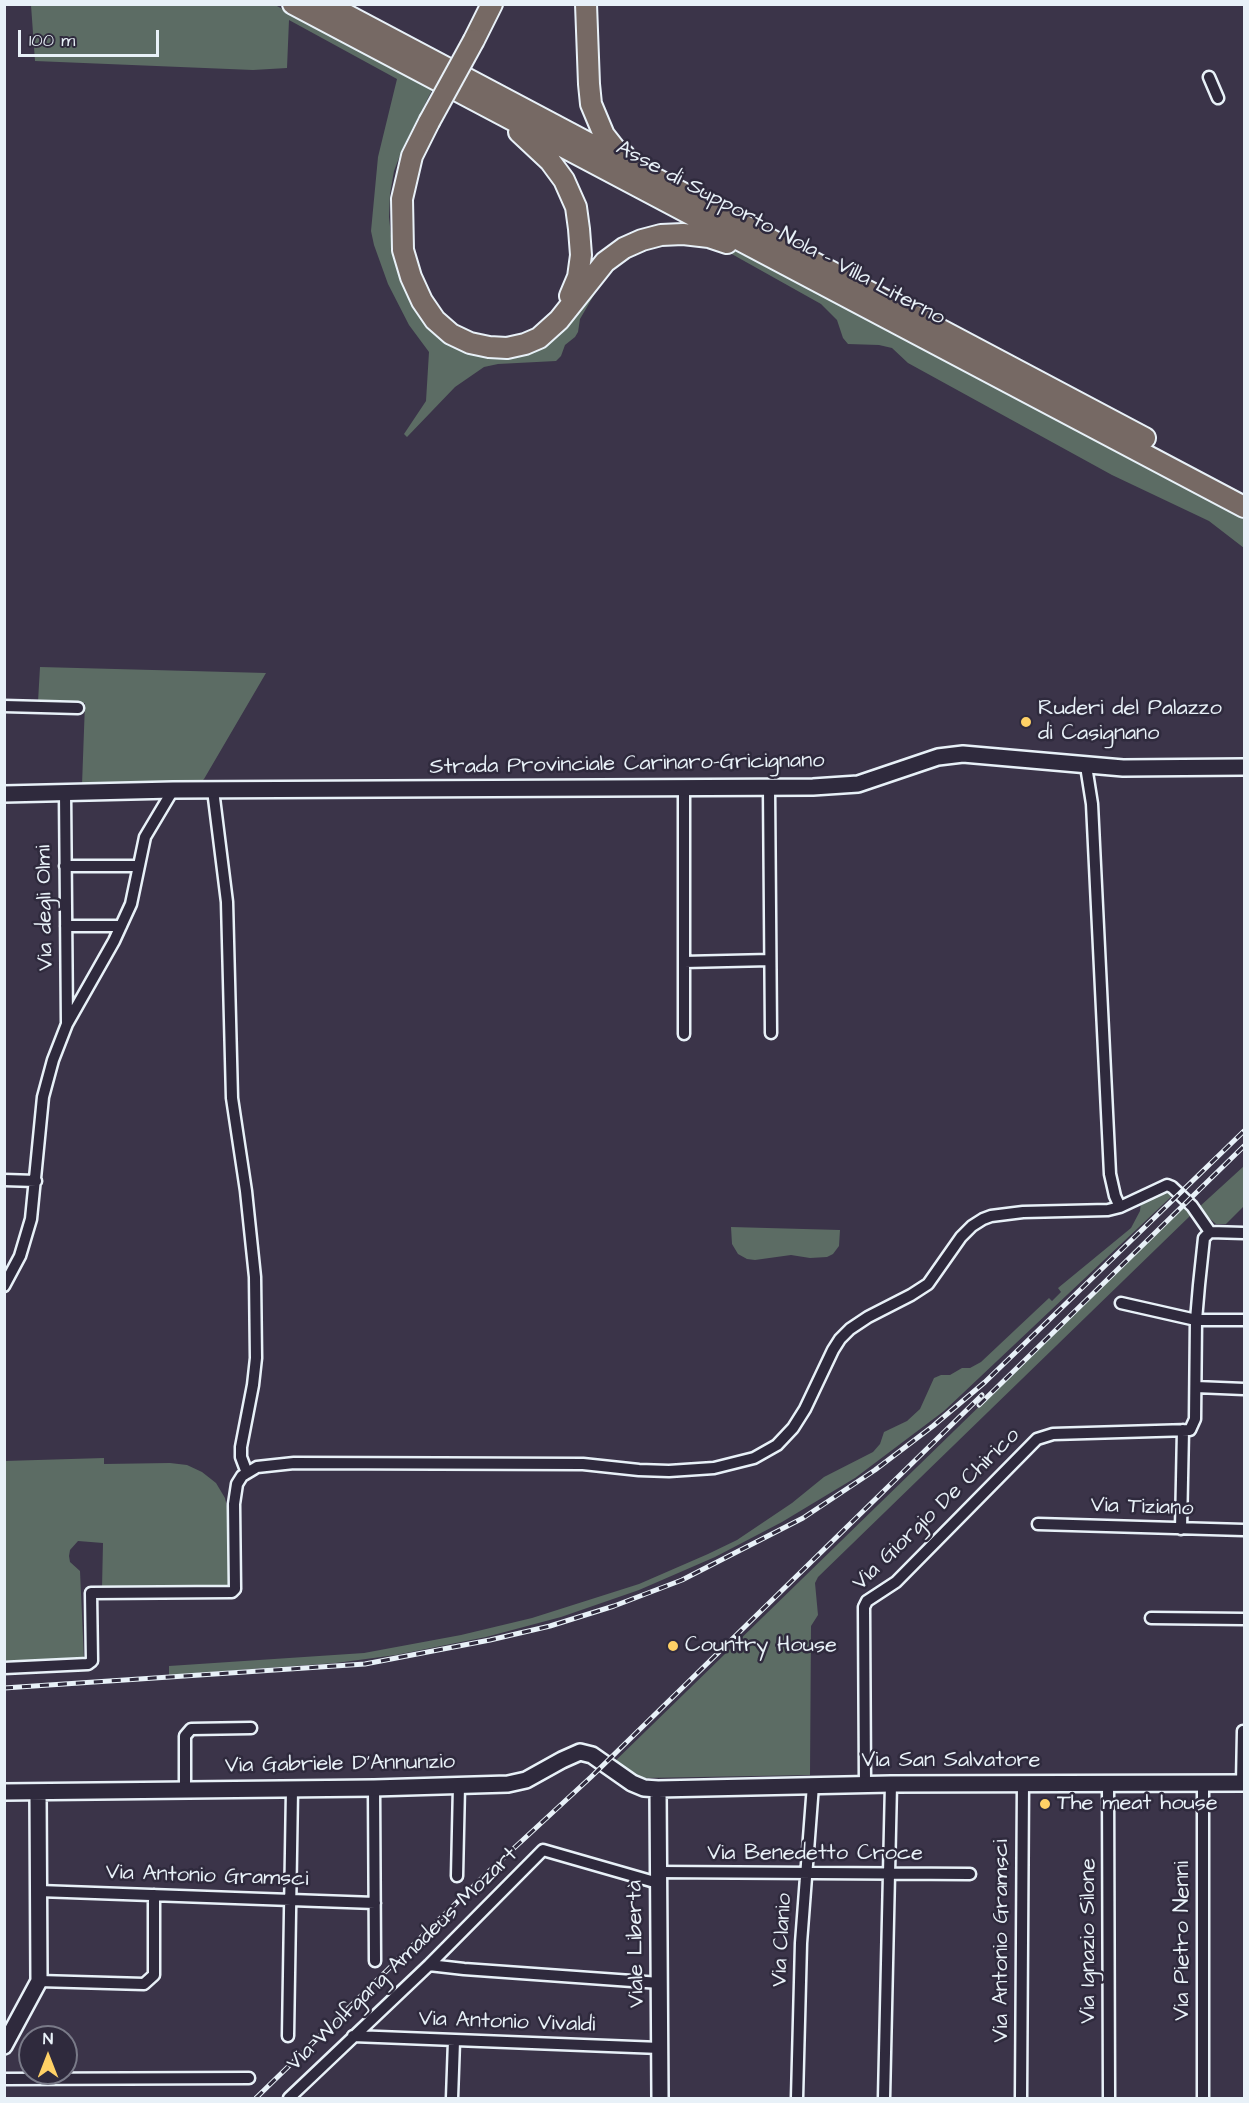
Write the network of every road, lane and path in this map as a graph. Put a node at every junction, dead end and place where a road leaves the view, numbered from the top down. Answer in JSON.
{"nodes":[{"id":1,"x":293,"y":4,"type":"edge"},
{"id":2,"x":326,"y":4,"type":"edge"},
{"id":3,"x":492,"y":4,"type":"edge"},
{"id":4,"x":586,"y":4,"type":"edge"},
{"id":5,"x":1209,"y":77,"type":"dead end"},
{"id":6,"x":467,"y":96,"type":"junction"},
{"id":7,"x":1218,"y":98,"type":"dead end"},
{"id":8,"x":718,"y":212,"type":"junction"},
{"id":9,"x":778,"y":260,"type":"junction"},
{"id":10,"x":559,"y":320,"type":"junction"},
{"id":11,"x":1245,"y":493,"type":"edge"},
{"id":12,"x":1245,"y":507,"type":"edge"},
{"id":13,"x":4,"y":706,"type":"edge"},
{"id":14,"x":78,"y":708,"type":"dead end"},
{"id":15,"x":1086,"y":765,"type":"junction"},
{"id":16,"x":1245,"y":767,"type":"edge"},
{"id":17,"x":684,"y":788,"type":"junction"},
{"id":18,"x":769,"y":788,"type":"junction"},
{"id":19,"x":173,"y":790,"type":"junction"},
{"id":20,"x":213,"y":790,"type":"junction"},
{"id":21,"x":65,"y":793,"type":"junction"},
{"id":22,"x":4,"y":794,"type":"edge"},
{"id":23,"x":65,"y":866,"type":"junction"},
{"id":24,"x":139,"y":866,"type":"junction"},
{"id":25,"x":66,"y":926,"type":"junction"},
{"id":26,"x":121,"y":926,"type":"junction"},
{"id":27,"x":770,"y":960,"type":"junction"},
{"id":28,"x":684,"y":962,"type":"junction"},
{"id":29,"x":67,"y":1024,"type":"junction"},
{"id":30,"x":771,"y":1033,"type":"dead end"},
{"id":31,"x":684,"y":1034,"type":"dead end"},
{"id":32,"x":4,"y":1180,"type":"edge"},
{"id":33,"x":36,"y":1181,"type":"junction"},
{"id":34,"x":1120,"y":1207,"type":"junction"},
{"id":35,"x":1210,"y":1232,"type":"junction"},
{"id":36,"x":1245,"y":1233,"type":"edge"},
{"id":37,"x":4,"y":1286,"type":"edge"},
{"id":38,"x":1121,"y":1303,"type":"dead end"},
{"id":39,"x":1196,"y":1320,"type":"junction"},
{"id":40,"x":1245,"y":1320,"type":"edge"},
{"id":41,"x":1196,"y":1387,"type":"junction"},
{"id":42,"x":1245,"y":1389,"type":"edge"},
{"id":43,"x":1183,"y":1430,"type":"junction"},
{"id":44,"x":248,"y":1473,"type":"junction"},
{"id":45,"x":1038,"y":1524,"type":"dead end"},
{"id":46,"x":1181,"y":1528,"type":"junction"},
{"id":47,"x":1245,"y":1530,"type":"edge"},
{"id":48,"x":1151,"y":1617,"type":"dead end"},
{"id":49,"x":1245,"y":1619,"type":"edge"},
{"id":50,"x":4,"y":1668,"type":"edge"},
{"id":51,"x":251,"y":1728,"type":"dead end"},
{"id":52,"x":1243,"y":1738,"type":"edge"},
{"id":53,"x":1243,"y":1782,"type":"edge"},
{"id":54,"x":1023,"y":1783,"type":"junction"},
{"id":55,"x":1108,"y":1783,"type":"junction"},
{"id":56,"x":1203,"y":1783,"type":"junction"},
{"id":57,"x":865,"y":1784,"type":"junction"},
{"id":58,"x":891,"y":1784,"type":"junction"},
{"id":59,"x":813,"y":1785,"type":"junction"},
{"id":60,"x":459,"y":1786,"type":"junction"},
{"id":61,"x":374,"y":1788,"type":"junction"},
{"id":62,"x":658,"y":1789,"type":"junction"},
{"id":63,"x":292,"y":1790,"type":"junction"},
{"id":64,"x":185,"y":1791,"type":"junction"},
{"id":65,"x":4,"y":1792,"type":"edge"},
{"id":66,"x":38,"y":1792,"type":"junction"},
{"id":67,"x":543,"y":1850,"type":"joint"},
{"id":68,"x":806,"y":1873,"type":"junction"},
{"id":69,"x":889,"y":1874,"type":"junction"},
{"id":70,"x":970,"y":1874,"type":"dead end"},
{"id":71,"x":457,"y":1876,"type":"dead end"},
{"id":72,"x":658,"y":1878,"type":"junction"},
{"id":73,"x":39,"y":1891,"type":"junction"},
{"id":74,"x":154,"y":1895,"type":"junction"},
{"id":75,"x":291,"y":1900,"type":"junction"},
{"id":76,"x":375,"y":1903,"type":"junction"},
{"id":77,"x":375,"y":1961,"type":"dead end"},
{"id":78,"x":429,"y":1965,"type":"junction"},
{"id":79,"x":39,"y":1982,"type":"junction"},
{"id":80,"x":660,"y":1983,"type":"junction"},
{"id":81,"x":9,"y":2027,"type":"edge"},
{"id":82,"x":288,"y":2036,"type":"dead end"},
{"id":83,"x":353,"y":2036,"type":"junction"},
{"id":84,"x":454,"y":2042,"type":"junction"},
{"id":85,"x":4,"y":2046,"type":"edge"},
{"id":86,"x":660,"y":2048,"type":"junction"},
{"id":87,"x":249,"y":2078,"type":"dead end"},
{"id":88,"x":4,"y":2079,"type":"edge"},
{"id":89,"x":290,"y":2098,"type":"edge"},
{"id":90,"x":452,"y":2098,"type":"edge"},
{"id":91,"x":660,"y":2098,"type":"edge"},
{"id":92,"x":796,"y":2098,"type":"edge"},
{"id":93,"x":884,"y":2098,"type":"edge"},
{"id":94,"x":1021,"y":2098,"type":"edge"},
{"id":95,"x":1109,"y":2098,"type":"edge"},
{"id":96,"x":1203,"y":2098,"type":"edge"}],
"edges":[{"from":1,"to":6,"type":"highway","name":"Asse di Supporto Nola - Villa Literno"},
{"from":2,"to":8,"type":"highway","name":"Asse di Supporto Nola - Villa Literno"},
{"from":3,"to":10,"type":"highway","bridge":true},
{"from":4,"to":8,"type":"highway"},
{"from":5,"to":7,"type":"street"},
{"from":6,"to":9,"type":"highway","name":"Asse di Supporto Nola - Villa Literno"},
{"from":6,"to":10,"type":"highway"},
{"from":8,"to":11,"type":"highway","name":"Asse di Supporto Nola - Villa Literno"},
{"from":9,"to":10,"type":"highway"},
{"from":9,"to":12,"type":"highway","name":"Asse di Supporto Nola - Villa Literno"},
{"from":13,"to":14,"type":"street"},
{"from":15,"to":16,"type":"street","name":"Strada Provinciale Carinaro-Gricignano"},
{"from":15,"to":18,"type":"street","name":"Strada Provinciale Carinaro-Gricignano"},
{"from":15,"to":34,"type":"street"},
{"from":17,"to":18,"type":"street","name":"Strada Provinciale Carinaro-Gricignano"},
{"from":17,"to":20,"type":"street","name":"Strada Provinciale Carinaro-Gricignano"},
{"from":17,"to":28,"type":"street"},
{"from":18,"to":27,"type":"street"},
{"from":19,"to":20,"type":"street","name":"Strada Provinciale Carinaro-Gricignano"},
{"from":19,"to":21,"type":"street","name":"Strada Provinciale Carinaro-Gricignano"},
{"from":19,"to":24,"type":"street"},
{"from":20,"to":44,"type":"street"},
{"from":21,"to":22,"type":"street","name":"Strada Provinciale Carinaro-Gricignano"},
{"from":21,"to":23,"type":"street","name":"Via degli Olmi"},
{"from":23,"to":24,"type":"street"},
{"from":23,"to":25,"type":"street","name":"Via degli Olmi"},
{"from":24,"to":26,"type":"street"},
{"from":25,"to":26,"type":"street"},
{"from":25,"to":29,"type":"street","name":"Via degli Olmi"},
{"from":26,"to":29,"type":"street"},
{"from":27,"to":28,"type":"street"},
{"from":27,"to":30,"type":"street"},
{"from":28,"to":31,"type":"street"},
{"from":29,"to":33,"type":"street"},
{"from":32,"to":33,"type":"street"},
{"from":33,"to":37,"type":"street"},
{"from":34,"to":35,"type":"street"},
{"from":34,"to":44,"type":"street"},
{"from":35,"to":36,"type":"street"},
{"from":35,"to":39,"type":"street"},
{"from":38,"to":39,"type":"street"},
{"from":39,"to":40,"type":"street"},
{"from":39,"to":41,"type":"street"},
{"from":41,"to":42,"type":"street"},
{"from":41,"to":43,"type":"street"},
{"from":43,"to":46,"type":"street"},
{"from":43,"to":57,"type":"street","name":"Via Giorgio De Chirico"},
{"from":44,"to":50,"type":"street"},
{"from":45,"to":46,"type":"street","name":"Via Tiziano"},
{"from":46,"to":47,"type":"street","name":"Via Tiziano"},
{"from":48,"to":49,"type":"street"},
{"from":51,"to":64,"type":"street"},
{"from":52,"to":53,"type":"street"},
{"from":53,"to":56,"type":"street","name":"Via San Salvatore"},
{"from":54,"to":55,"type":"street","name":"Via San Salvatore"},
{"from":54,"to":58,"type":"street","name":"Via San Salvatore"},
{"from":54,"to":94,"type":"street","name":"Via Antonio Gramsci"},
{"from":55,"to":56,"type":"street","name":"Via San Salvatore"},
{"from":55,"to":95,"type":"street","name":"Via Ignazio Silone"},
{"from":56,"to":96,"type":"street","name":"Via Pietro Nenni"},
{"from":57,"to":58,"type":"street","name":"Via San Salvatore"},
{"from":57,"to":59,"type":"street","name":"Via San Salvatore"},
{"from":58,"to":69,"type":"street"},
{"from":59,"to":62,"type":"street","name":"Via San Salvatore"},
{"from":59,"to":68,"type":"street","name":"Via Clanio"},
{"from":60,"to":61,"type":"street","name":"Via Gabriele D'Annunzio"},
{"from":60,"to":62,"type":"street","name":"Via Gabriele D'Annunzio"},
{"from":60,"to":71,"type":"street"},
{"from":61,"to":63,"type":"street","name":"Via Gabriele D'Annunzio"},
{"from":61,"to":76,"type":"street"},
{"from":62,"to":72,"type":"street","name":"Viale Libertà"},
{"from":63,"to":64,"type":"street","name":"Via Gabriele D'Annunzio"},
{"from":63,"to":75,"type":"street"},
{"from":64,"to":66,"type":"street","name":"Via Gabriele D'Annunzio"},
{"from":65,"to":66,"type":"street","name":"Via Gabriele D'Annunzio"},
{"from":66,"to":73,"type":"street"},
{"from":67,"to":72,"type":"street","name":"Via Benedetto Croce"},
{"from":67,"to":78,"type":"street","name":"Via Wolfgang Amadeus Mozart"},
{"from":68,"to":69,"type":"street","name":"Via Benedetto Croce"},
{"from":68,"to":72,"type":"street","name":"Via Benedetto Croce"},
{"from":68,"to":92,"type":"street","name":"Via Clanio"},
{"from":69,"to":70,"type":"street","name":"Via Benedetto Croce"},
{"from":69,"to":93,"type":"street"},
{"from":72,"to":80,"type":"street","name":"Viale Libertà"},
{"from":73,"to":74,"type":"street","name":"Via Antonio Gramsci"},
{"from":73,"to":79,"type":"street"},
{"from":74,"to":75,"type":"street","name":"Via Antonio Gramsci"},
{"from":74,"to":79,"type":"street"},
{"from":75,"to":76,"type":"street","name":"Via Antonio Gramsci"},
{"from":75,"to":82,"type":"street"},
{"from":76,"to":77,"type":"street"},
{"from":78,"to":80,"type":"street"},
{"from":78,"to":83,"type":"street","name":"Via Wolfgang Amadeus Mozart"},
{"from":79,"to":81,"type":"street"},
{"from":80,"to":86,"type":"street","name":"Viale Libertà"},
{"from":81,"to":85,"type":"street"},
{"from":83,"to":84,"type":"street","name":"Via Antonio Vivaldi"},
{"from":83,"to":89,"type":"street","name":"Via Wolfgang Amadeus Mozart"},
{"from":84,"to":86,"type":"street","name":"Via Antonio Vivaldi"},
{"from":84,"to":90,"type":"street"},
{"from":86,"to":91,"type":"street","name":"Viale Libertà"},
{"from":87,"to":88,"type":"street"}]}
